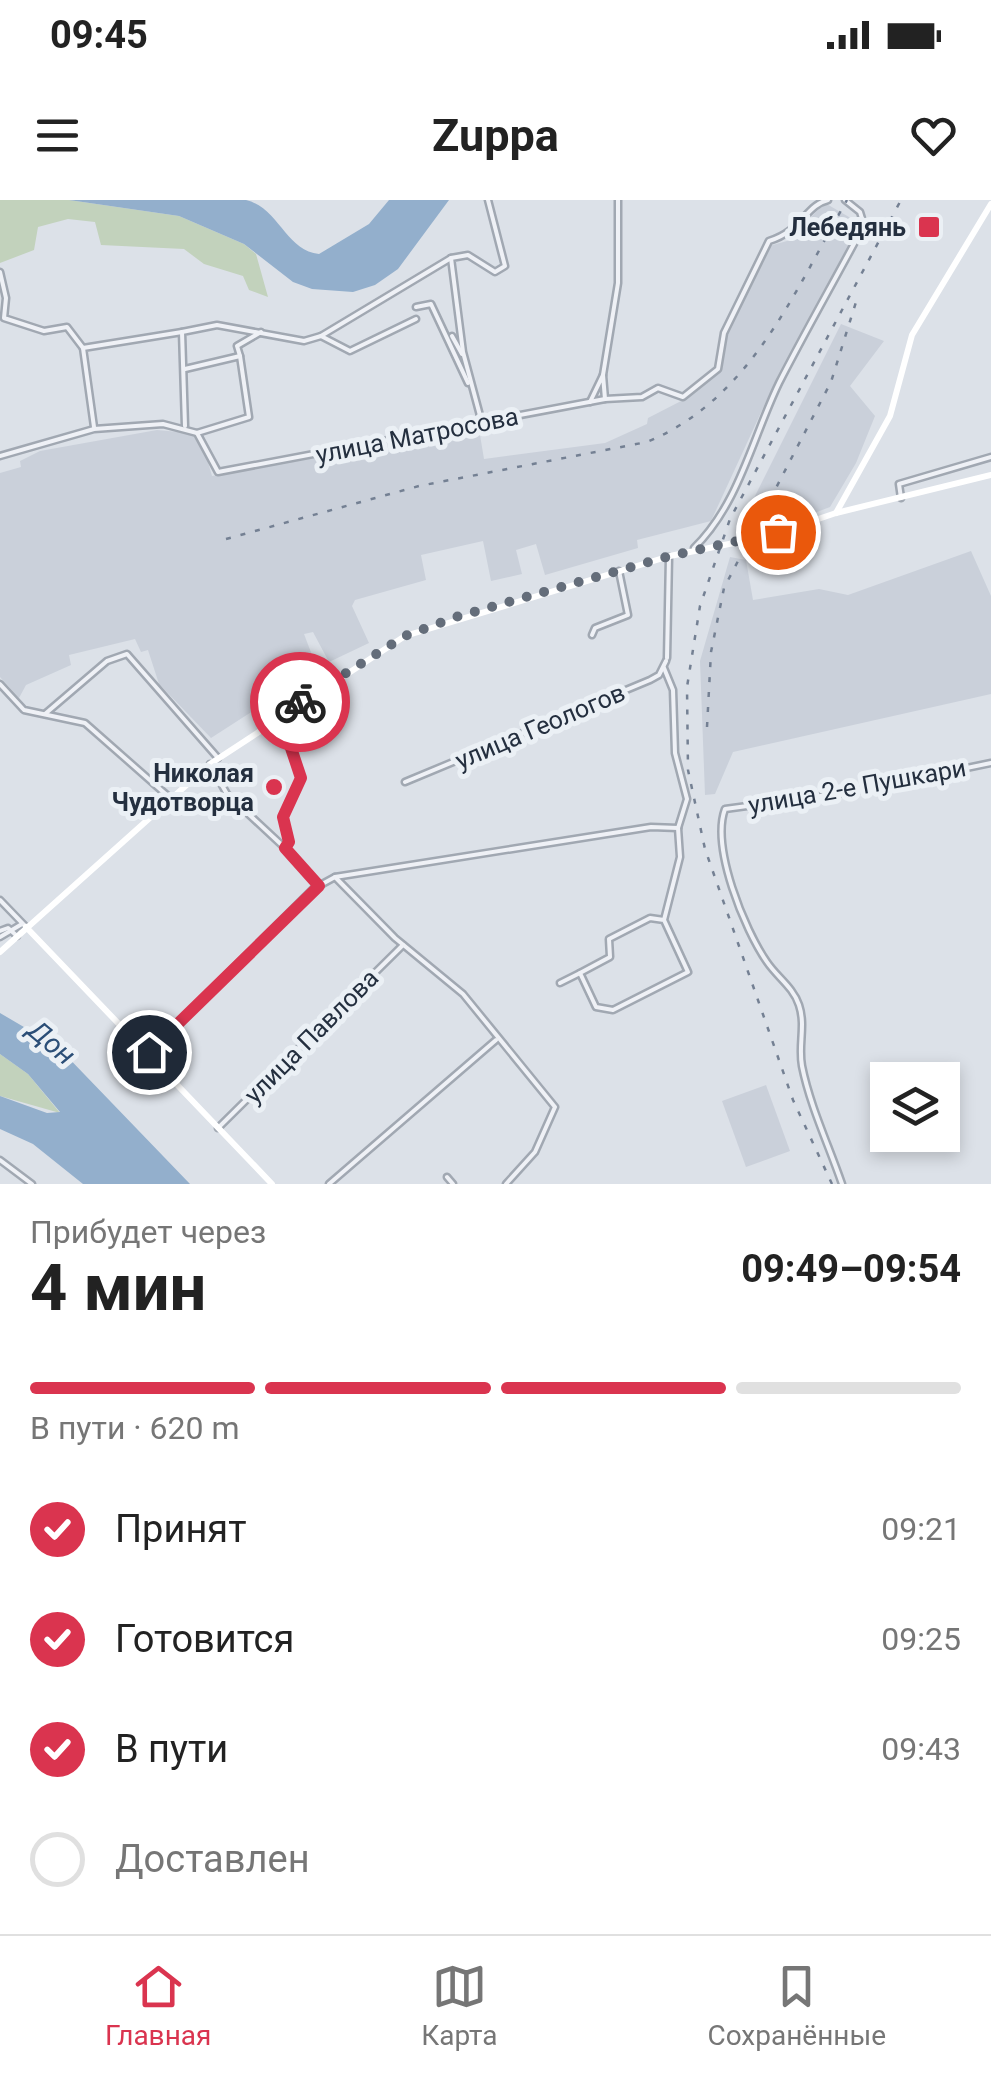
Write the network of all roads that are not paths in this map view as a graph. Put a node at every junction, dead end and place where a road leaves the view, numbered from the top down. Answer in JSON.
{"nodes":[{"id":1,"x":488,"y":200,"type":"edge"},
{"id":2,"x":618,"y":200,"type":"edge"},
{"id":3,"x":828,"y":200,"type":"edge"},
{"id":4,"x":845,"y":200,"type":"edge"},
{"id":5,"x":991,"y":204,"type":"edge"},
{"id":6,"x":451,"y":258,"type":"junction"},
{"id":7,"x":0,"y":272,"type":"edge"},
{"id":8,"x":416,"y":307,"type":"dead end"},
{"id":9,"x":416,"y":320,"type":"dead end"},
{"id":10,"x":182,"y":332,"type":"junction"},
{"id":11,"x":261,"y":332,"type":"junction"},
{"id":12,"x":448,"y":334,"type":"junction"},
{"id":13,"x":321,"y":336,"type":"junction"},
{"id":14,"x":83,"y":348,"type":"junction"},
{"id":15,"x":240,"y":356,"type":"junction"},
{"id":16,"x":464,"y":357,"type":"junction"},
{"id":17,"x":185,"y":369,"type":"junction"},
{"id":18,"x":603,"y":374,"type":"junction"},
{"id":19,"x":470,"y":385,"type":"junction"},
{"id":20,"x":605,"y":400,"type":"junction"},
{"id":21,"x":590,"y":403,"type":"junction"},
{"id":22,"x":482,"y":424,"type":"junction"},
{"id":23,"x":185,"y":426,"type":"junction"},
{"id":24,"x":94,"y":429,"type":"junction"},
{"id":25,"x":197,"y":433,"type":"junction"},
{"id":26,"x":0,"y":456,"type":"edge"},
{"id":27,"x":991,"y":457,"type":"edge"},
{"id":28,"x":991,"y":475,"type":"edge"},
{"id":29,"x":852,"y":486,"type":"junction"},
{"id":30,"x":902,"y":498,"type":"junction"},
{"id":31,"x":866,"y":506,"type":"junction"},
{"id":32,"x":836,"y":513,"type":"junction"},
{"id":33,"x":692,"y":550,"type":"junction"},
{"id":34,"x":668,"y":556,"type":"junction"},
{"id":35,"x":619,"y":570,"type":"junction"},
{"id":36,"x":592,"y":635,"type":"dead end"},
{"id":37,"x":666,"y":661,"type":"junction"},
{"id":38,"x":0,"y":684,"type":"edge"},
{"id":39,"x":44,"y":714,"type":"junction"},
{"id":40,"x":274,"y":720,"type":"junction"},
{"id":41,"x":218,"y":758,"type":"junction"},
{"id":42,"x":991,"y":763,"type":"edge"},
{"id":43,"x":210,"y":764,"type":"junction"},
{"id":44,"x":405,"y":782,"type":"dead end"},
{"id":45,"x":170,"y":797,"type":"junction"},
{"id":46,"x":678,"y":828,"type":"junction"},
{"id":47,"x":285,"y":848,"type":"junction"},
{"id":48,"x":332,"y":879,"type":"junction"},
{"id":49,"x":319,"y":886,"type":"junction"},
{"id":50,"x":0,"y":900,"type":"edge"},
{"id":51,"x":664,"y":920,"type":"junction"},
{"id":52,"x":24,"y":925,"type":"junction"},
{"id":53,"x":14,"y":933,"type":"junction"},
{"id":54,"x":0,"y":934,"type":"edge"},
{"id":55,"x":405,"y":944,"type":"junction"},
{"id":56,"x":0,"y":952,"type":"edge"},
{"id":57,"x":580,"y":973,"type":"junction"},
{"id":58,"x":560,"y":983,"type":"dead end"},
{"id":59,"x":497,"y":1039,"type":"junction"},
{"id":60,"x":149,"y":1052,"type":"junction"},
{"id":61,"x":218,"y":1128,"type":"junction"},
{"id":62,"x":0,"y":1160,"type":"edge"},
{"id":63,"x":447,"y":1177,"type":"dead end"},
{"id":64,"x":32,"y":1184,"type":"edge"},
{"id":65,"x":272,"y":1184,"type":"edge"},
{"id":66,"x":329,"y":1184,"type":"edge"},
{"id":67,"x":452,"y":1184,"type":"edge"},
{"id":68,"x":506,"y":1184,"type":"edge"},
{"id":69,"x":842,"y":1184,"type":"edge"}],
"edges":[{"from":1,"to":6,"type":"street"},
{"from":2,"to":18,"type":"street"},
{"from":3,"to":20,"type":"street","name":"улица Матросова"},
{"from":4,"to":33,"type":"street"},
{"from":5,"to":29,"type":"main road"},
{"from":6,"to":13,"type":"street"},
{"from":6,"to":16,"type":"street"},
{"from":7,"to":14,"type":"street"},
{"from":8,"to":12,"type":"street"},
{"from":9,"to":13,"type":"street"},
{"from":10,"to":11,"type":"street"},
{"from":10,"to":14,"type":"street"},
{"from":10,"to":17,"type":"street"},
{"from":11,"to":13,"type":"street"},
{"from":11,"to":15,"type":"street"},
{"from":12,"to":16,"type":"street"},
{"from":12,"to":19,"type":"street"},
{"from":14,"to":24,"type":"street"},
{"from":15,"to":17,"type":"street"},
{"from":15,"to":25,"type":"street"},
{"from":16,"to":19,"type":"street"},
{"from":17,"to":23,"type":"street"},
{"from":18,"to":20,"type":"street"},
{"from":18,"to":21,"type":"street"},
{"from":19,"to":22,"type":"street"},
{"from":20,"to":21,"type":"street","name":"улица Матросова"},
{"from":21,"to":22,"type":"street","name":"улица Матросова"},
{"from":22,"to":25,"type":"street","name":"улица Матросова"},
{"from":23,"to":24,"type":"street"},
{"from":23,"to":25,"type":"street"},
{"from":24,"to":26,"type":"street"},
{"from":27,"to":30,"type":"street"},
{"from":28,"to":30,"type":"main road"},
{"from":29,"to":31,"type":"main road"},
{"from":29,"to":32,"type":"main road"},
{"from":30,"to":31,"type":"main road"},
{"from":31,"to":32,"type":"main road"},
{"from":32,"to":33,"type":"main road"},
{"from":33,"to":34,"type":"main road"},
{"from":34,"to":35,"type":"main road"},
{"from":34,"to":37,"type":"street"},
{"from":35,"to":36,"type":"street"},
{"from":35,"to":40,"type":"main road"},
{"from":37,"to":44,"type":"street","name":"улица Геологов"},
{"from":37,"to":46,"type":"street"},
{"from":38,"to":39,"type":"street"},
{"from":39,"to":41,"type":"street"},
{"from":39,"to":45,"type":"street"},
{"from":40,"to":41,"type":"main road"},
{"from":40,"to":47,"type":"street"},
{"from":41,"to":43,"type":"main road"},
{"from":42,"to":69,"type":"street","name":"улица 2-е Пушкари"},
{"from":43,"to":45,"type":"main road"},
{"from":43,"to":47,"type":"street"},
{"from":45,"to":52,"type":"main road"},
{"from":46,"to":48,"type":"street"},
{"from":46,"to":51,"type":"street"},
{"from":47,"to":49,"type":"street"},
{"from":48,"to":49,"type":"street"},
{"from":48,"to":55,"type":"street"},
{"from":49,"to":60,"type":"street"},
{"from":50,"to":52,"type":"street"},
{"from":51,"to":57,"type":"street"},
{"from":51,"to":57,"type":"street"},
{"from":52,"to":53,"type":"main road"},
{"from":52,"to":60,"type":"main road"},
{"from":53,"to":54,"type":"street"},
{"from":53,"to":56,"type":"main road"},
{"from":55,"to":59,"type":"street"},
{"from":55,"to":61,"type":"street","name":"улица Павлова"},
{"from":57,"to":58,"type":"street"},
{"from":59,"to":66,"type":"street"},
{"from":59,"to":68,"type":"street"},
{"from":60,"to":61,"type":"main road"},
{"from":61,"to":65,"type":"main road"},
{"from":62,"to":64,"type":"street"},
{"from":63,"to":67,"type":"street"}]}
